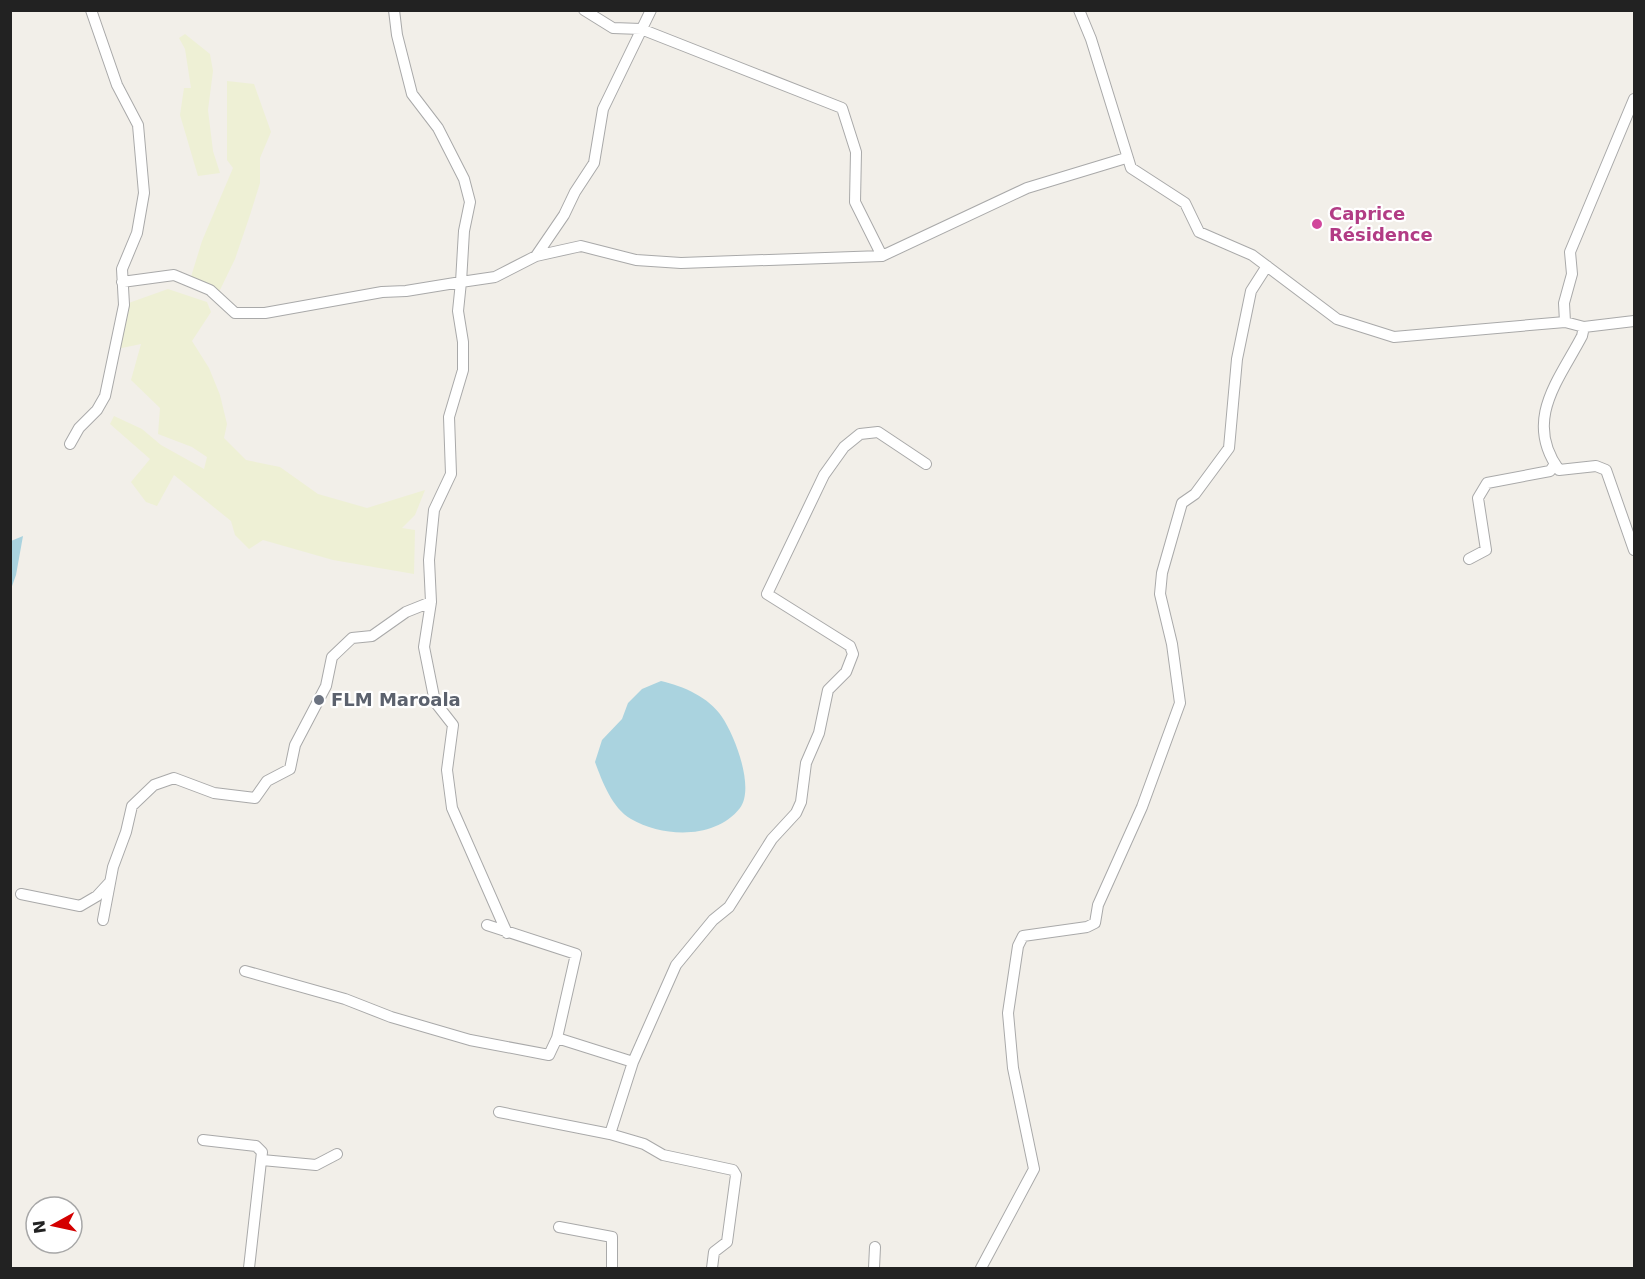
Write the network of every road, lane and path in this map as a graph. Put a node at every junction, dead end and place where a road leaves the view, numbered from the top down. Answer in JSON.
{"nodes":[{"id":1,"x":91,"y":10,"type":"edge"},
{"id":2,"x":393,"y":10,"type":"edge"},
{"id":3,"x":584,"y":10,"type":"edge"},
{"id":4,"x":651,"y":10,"type":"edge"},
{"id":5,"x":1079,"y":10,"type":"edge"},
{"id":6,"x":641,"y":29,"type":"junction"},
{"id":7,"x":1635,"y":99,"type":"edge"},
{"id":8,"x":1126,"y":158,"type":"junction"},
{"id":9,"x":536,"y":256,"type":"junction"},
{"id":10,"x":882,"y":256,"type":"junction"},
{"id":11,"x":1267,"y":266,"type":"junction"},
{"id":12,"x":122,"y":282,"type":"junction"},
{"id":13,"x":461,"y":282,"type":"junction"},
{"id":14,"x":1635,"y":321,"type":"edge"},
{"id":15,"x":1565,"y":322,"type":"junction"},
{"id":16,"x":1584,"y":327,"type":"junction"},
{"id":17,"x":70,"y":444,"type":"dead end"},
{"id":18,"x":926,"y":464,"type":"dead end"},
{"id":19,"x":1555,"y":464,"type":"junction"},
{"id":20,"x":1635,"y":550,"type":"edge"},
{"id":21,"x":1469,"y":559,"type":"dead end"},
{"id":22,"x":431,"y":602,"type":"junction"},
{"id":23,"x":109,"y":883,"type":"junction"},
{"id":24,"x":21,"y":894,"type":"dead end"},
{"id":25,"x":103,"y":920,"type":"dead end"},
{"id":26,"x":487,"y":925,"type":"dead end"},
{"id":27,"x":507,"y":933,"type":"junction"},
{"id":28,"x":245,"y":971,"type":"dead end"},
{"id":29,"x":557,"y":1038,"type":"junction"},
{"id":30,"x":633,"y":1062,"type":"junction"},
{"id":31,"x":499,"y":1112,"type":"dead end"},
{"id":32,"x":610,"y":1134,"type":"junction"},
{"id":33,"x":203,"y":1140,"type":"dead end"},
{"id":34,"x":337,"y":1154,"type":"dead end"},
{"id":35,"x":262,"y":1160,"type":"junction"},
{"id":36,"x":559,"y":1227,"type":"dead end"},
{"id":37,"x":875,"y":1247,"type":"dead end"},
{"id":38,"x":249,"y":1269,"type":"edge"},
{"id":39,"x":612,"y":1269,"type":"edge"},
{"id":40,"x":712,"y":1269,"type":"edge"},
{"id":41,"x":874,"y":1269,"type":"edge"},
{"id":42,"x":981,"y":1269,"type":"edge"}],
"edges":[{"from":1,"to":12,"type":"street"},
{"from":2,"to":13,"type":"street"},
{"from":3,"to":6,"type":"street"},
{"from":4,"to":6,"type":"street"},
{"from":5,"to":8,"type":"street"},
{"from":6,"to":9,"type":"street"},
{"from":6,"to":10,"type":"street"},
{"from":7,"to":15,"type":"street"},
{"from":8,"to":10,"type":"street"},
{"from":8,"to":11,"type":"street"},
{"from":9,"to":10,"type":"street"},
{"from":9,"to":13,"type":"street"},
{"from":11,"to":15,"type":"street"},
{"from":11,"to":42,"type":"street"},
{"from":12,"to":13,"type":"street"},
{"from":12,"to":17,"type":"street"},
{"from":13,"to":22,"type":"street"},
{"from":14,"to":16,"type":"street"},
{"from":15,"to":16,"type":"street"},
{"from":16,"to":19,"type":"street"},
{"from":18,"to":30,"type":"street"},
{"from":19,"to":20,"type":"street"},
{"from":19,"to":21,"type":"street"},
{"from":22,"to":23,"type":"street"},
{"from":22,"to":27,"type":"street"},
{"from":23,"to":24,"type":"street"},
{"from":23,"to":25,"type":"street"},
{"from":26,"to":27,"type":"street"},
{"from":27,"to":29,"type":"street"},
{"from":28,"to":29,"type":"street"},
{"from":29,"to":30,"type":"street"},
{"from":30,"to":32,"type":"street"},
{"from":31,"to":32,"type":"street"},
{"from":32,"to":40,"type":"street"},
{"from":33,"to":35,"type":"street"},
{"from":34,"to":35,"type":"street"},
{"from":35,"to":38,"type":"street"},
{"from":36,"to":39,"type":"street"},
{"from":37,"to":41,"type":"street"}]}
